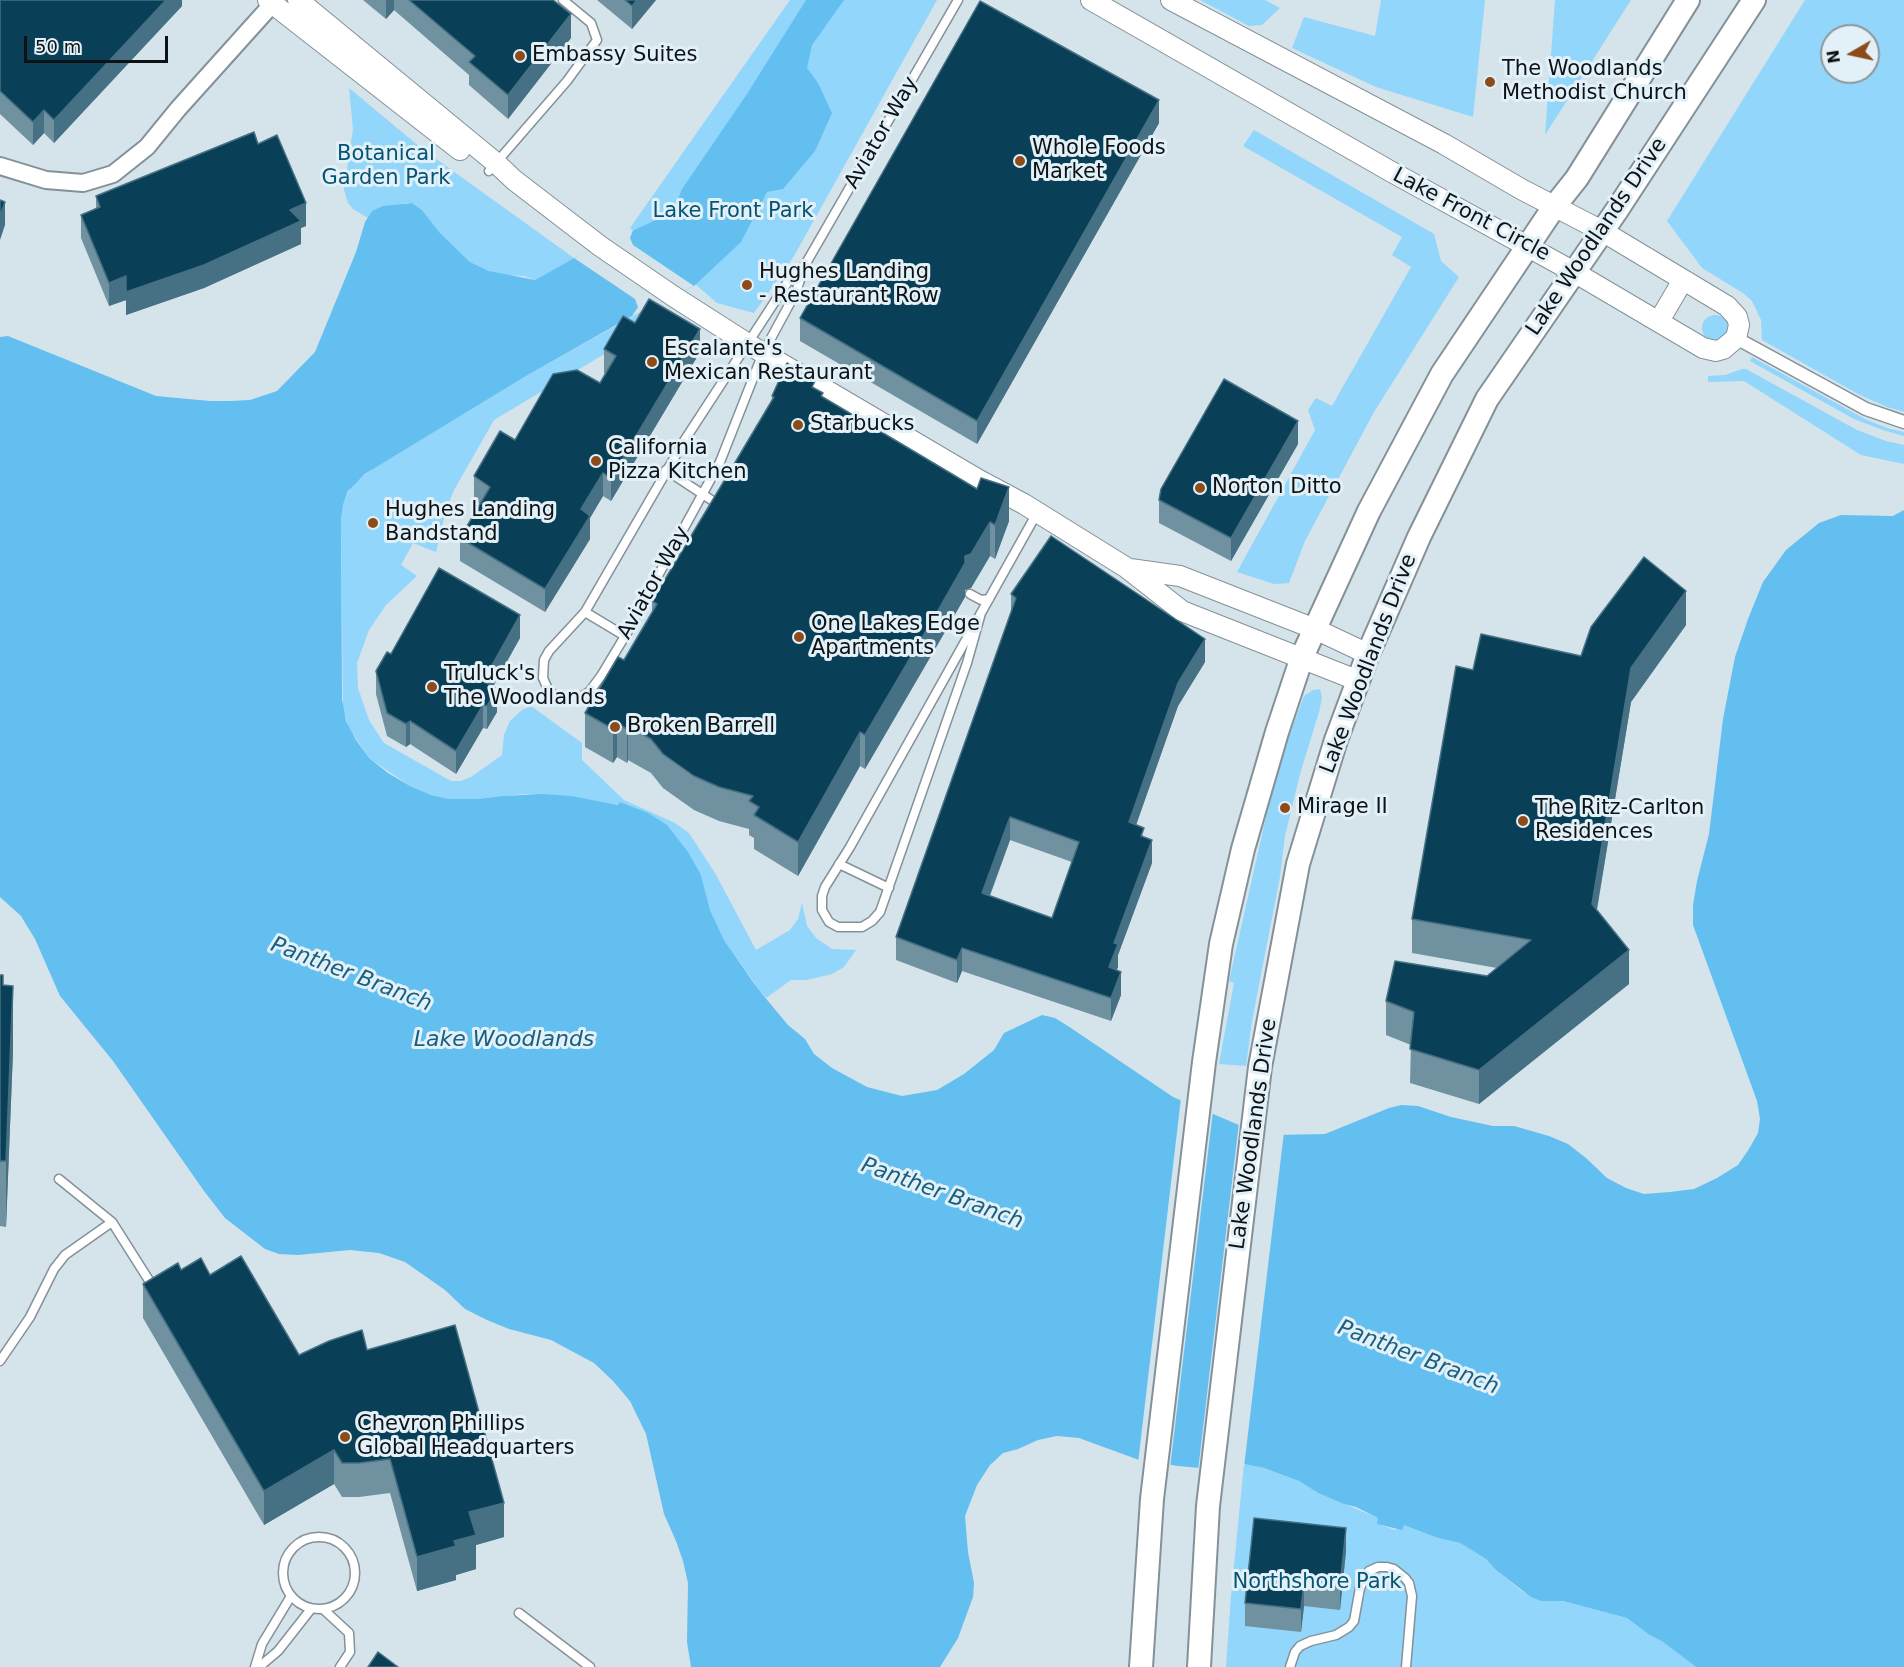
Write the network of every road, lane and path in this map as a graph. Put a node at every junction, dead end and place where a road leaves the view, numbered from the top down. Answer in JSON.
{"nodes":[{"id":1,"x":298,"y":0,"type":"edge"},
{"id":2,"x":563,"y":0,"type":"edge"},
{"id":3,"x":958,"y":0,"type":"edge"},
{"id":4,"x":1091,"y":0,"type":"edge"},
{"id":5,"x":1172,"y":0,"type":"edge"},
{"id":6,"x":1688,"y":0,"type":"edge"},
{"id":7,"x":1754,"y":0,"type":"edge"},
{"id":8,"x":272,"y":1,"type":"edge"},
{"id":9,"x":0,"y":166,"type":"edge"},
{"id":10,"x":493,"y":167,"type":"junction"},
{"id":11,"x":1554,"y":207,"type":"junction"},
{"id":12,"x":1602,"y":231,"type":"junction"},
{"id":13,"x":1530,"y":247,"type":"junction"},
{"id":14,"x":805,"y":265,"type":"junction"},
{"id":15,"x":1574,"y":272,"type":"junction"},
{"id":16,"x":1683,"y":280,"type":"junction"},
{"id":17,"x":1659,"y":321,"type":"junction"},
{"id":18,"x":1736,"y":338,"type":"junction"},
{"id":19,"x":755,"y":348,"type":"junction"},
{"id":20,"x":1904,"y":422,"type":"edge"},
{"id":21,"x":666,"y":470,"type":"junction"},
{"id":22,"x":703,"y":494,"type":"junction"},
{"id":23,"x":725,"y":509,"type":"edge"},
{"id":24,"x":1036,"y":513,"type":"junction"},
{"id":25,"x":1127,"y":568,"type":"junction"},
{"id":26,"x":970,"y":594,"type":"dead end"},
{"id":27,"x":989,"y":599,"type":"junction"},
{"id":28,"x":585,"y":612,"type":"junction"},
{"id":29,"x":981,"y":613,"type":"junction"},
{"id":30,"x":1315,"y":629,"type":"junction"},
{"id":31,"x":625,"y":636,"type":"junction"},
{"id":32,"x":1368,"y":654,"type":"junction"},
{"id":33,"x":1302,"y":657,"type":"junction"},
{"id":34,"x":1359,"y":681,"type":"junction"},
{"id":35,"x":839,"y":864,"type":"junction"},
{"id":36,"x":889,"y":888,"type":"junction"},
{"id":37,"x":60,"y":1179,"type":"dead end"},
{"id":38,"x":112,"y":1222,"type":"junction"},
{"id":39,"x":150,"y":1282,"type":"edge"},
{"id":40,"x":0,"y":1361,"type":"edge"},
{"id":41,"x":291,"y":1596,"type":"junction"},
{"id":42,"x":311,"y":1609,"type":"junction"},
{"id":43,"x":323,"y":1609,"type":"junction"},
{"id":44,"x":519,"y":1613,"type":"dead end"},
{"id":45,"x":255,"y":1667,"type":"edge"},
{"id":46,"x":259,"y":1667,"type":"edge"},
{"id":47,"x":340,"y":1667,"type":"edge"},
{"id":48,"x":590,"y":1667,"type":"edge"},
{"id":49,"x":1141,"y":1667,"type":"edge"},
{"id":50,"x":1199,"y":1667,"type":"edge"},
{"id":51,"x":1290,"y":1667,"type":"edge"},
{"id":52,"x":1406,"y":1667,"type":"edge"}],
"edges":[{"from":1,"to":10,"type":"street"},
{"from":2,"to":10,"type":"lane"},
{"from":3,"to":14,"type":"lane","name":"Aviator Way"},
{"from":4,"to":13,"type":"street","name":"Lake Front Circle"},
{"from":5,"to":11,"type":"street"},
{"from":6,"to":11,"type":"main road"},
{"from":7,"to":12,"type":"main road","name":"Lake Woodlands Drive"},
{"from":8,"to":9,"type":"street"},
{"from":8,"to":10,"type":"street"},
{"from":10,"to":19,"type":"street"},
{"from":11,"to":12,"type":"street"},
{"from":11,"to":13,"type":"main road"},
{"from":12,"to":15,"type":"main road","name":"Lake Woodlands Drive"},
{"from":12,"to":16,"type":"street"},
{"from":13,"to":15,"type":"street","name":"Lake Front Circle"},
{"from":13,"to":30,"type":"main road"},
{"from":14,"to":19,"type":"lane","name":"Aviator Way"},
{"from":14,"to":19,"type":"lane","name":"Aviator Way"},
{"from":15,"to":17,"type":"street","name":"Lake Front Circle"},
{"from":15,"to":32,"type":"main road","name":"Lake Woodlands Drive"},
{"from":16,"to":17,"type":"street"},
{"from":16,"to":18,"type":"street"},
{"from":17,"to":18,"type":"street","name":"Lake Front Circle"},
{"from":18,"to":20,"type":"street"},
{"from":19,"to":21,"type":"lane","name":"Aviator Way"},
{"from":19,"to":22,"type":"lane","name":"Aviator Way"},
{"from":19,"to":24,"type":"street"},
{"from":21,"to":22,"type":"lane"},
{"from":21,"to":28,"type":"lane","name":"Aviator Way"},
{"from":22,"to":23,"type":"lane"},
{"from":22,"to":31,"type":"lane","name":"Aviator Way"},
{"from":24,"to":25,"type":"street"},
{"from":24,"to":27,"type":"lane"},
{"from":25,"to":30,"type":"street"},
{"from":25,"to":33,"type":"street"},
{"from":26,"to":27,"type":"lane"},
{"from":27,"to":29,"type":"lane"},
{"from":28,"to":31,"type":"lane"},
{"from":28,"to":31,"type":"lane","name":"Aviator Way"},
{"from":29,"to":35,"type":"lane"},
{"from":29,"to":36,"type":"lane"},
{"from":30,"to":32,"type":"street"},
{"from":30,"to":33,"type":"main road"},
{"from":32,"to":34,"type":"main road","name":"Lake Woodlands Drive"},
{"from":33,"to":34,"type":"street"},
{"from":33,"to":49,"type":"main road"},
{"from":34,"to":50,"type":"main road","name":"Lake Woodlands Drive"},
{"from":35,"to":36,"type":"lane"},
{"from":35,"to":36,"type":"lane"},
{"from":37,"to":38,"type":"lane"},
{"from":38,"to":39,"type":"lane"},
{"from":38,"to":40,"type":"lane"},
{"from":41,"to":42,"type":"lane"},
{"from":41,"to":43,"type":"lane"},
{"from":41,"to":45,"type":"lane"},
{"from":42,"to":43,"type":"lane"},
{"from":42,"to":46,"type":"lane"},
{"from":43,"to":47,"type":"lane"},
{"from":44,"to":48,"type":"lane"},
{"from":51,"to":52,"type":"lane"}]}
